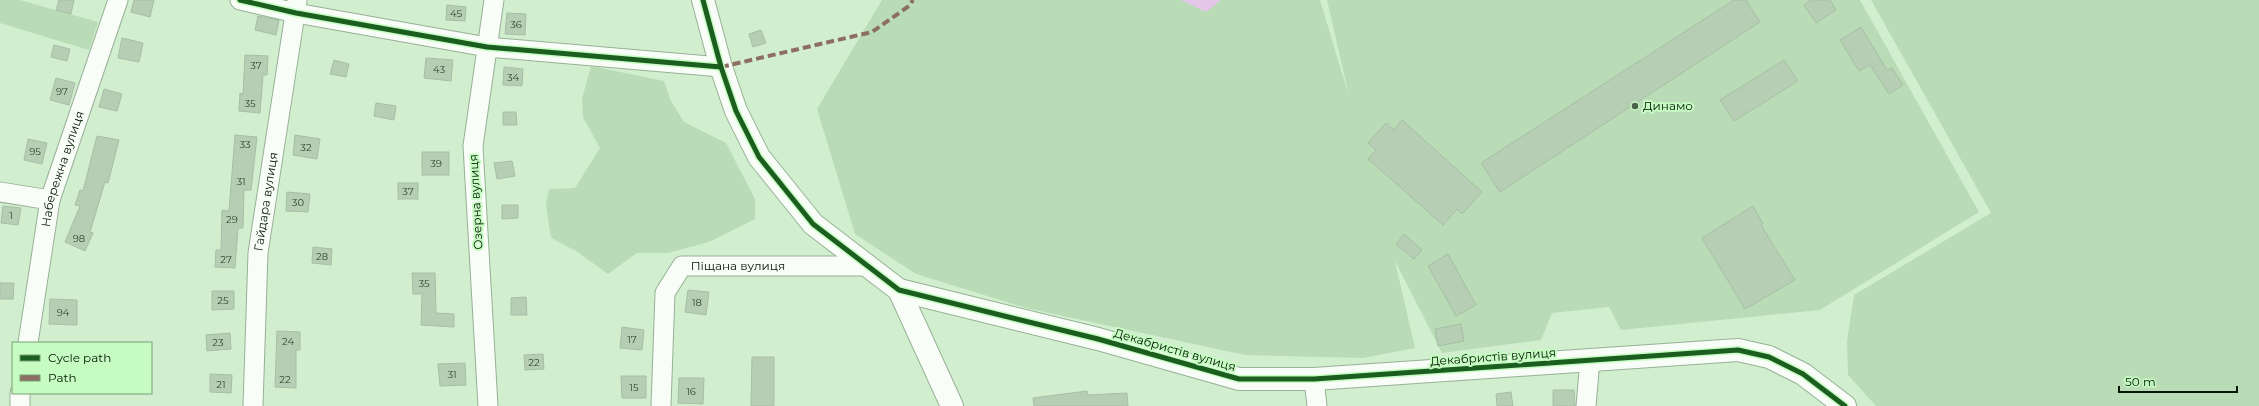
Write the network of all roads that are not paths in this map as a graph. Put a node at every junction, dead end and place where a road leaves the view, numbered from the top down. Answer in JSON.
{"nodes":[{"id":1,"x":118,"y":0,"type":"edge"},
{"id":2,"x":240,"y":0,"type":"edge"},
{"id":3,"x":494,"y":0,"type":"edge"},
{"id":4,"x":703,"y":0,"type":"edge"},
{"id":5,"x":297,"y":7,"type":"edge"},
{"id":6,"x":487,"y":47,"type":"junction"},
{"id":7,"x":721,"y":67,"type":"junction"},
{"id":8,"x":0,"y":192,"type":"edge"},
{"id":9,"x":50,"y":200,"type":"junction"},
{"id":10,"x":867,"y":266,"type":"junction"},
{"id":11,"x":899,"y":290,"type":"junction"},
{"id":12,"x":28,"y":342,"type":"edge"},
{"id":13,"x":1590,"y":360,"type":"junction"},
{"id":14,"x":1314,"y":379,"type":"junction"},
{"id":15,"x":20,"y":394,"type":"edge"},
{"id":16,"x":1836,"y":403,"type":"edge"},
{"id":17,"x":20,"y":406,"type":"edge"},
{"id":18,"x":253,"y":406,"type":"edge"},
{"id":19,"x":488,"y":406,"type":"edge"},
{"id":20,"x":661,"y":406,"type":"edge"},
{"id":21,"x":952,"y":406,"type":"edge"},
{"id":22,"x":1317,"y":406,"type":"edge"},
{"id":23,"x":1586,"y":406,"type":"edge"}],
"edges":[{"from":1,"to":9,"type":"street","name":"Набережна вулиця"},
{"from":2,"to":5,"type":"street"},
{"from":3,"to":6,"type":"street","name":"Озерна вулиця"},
{"from":4,"to":7,"type":"street","name":"Декабристів вулиця"},
{"from":5,"to":6,"type":"street"},
{"from":5,"to":18,"type":"street","name":"Гайдара вулиця"},
{"from":6,"to":7,"type":"street"},
{"from":6,"to":19,"type":"street","name":"Озерна вулиця"},
{"from":7,"to":10,"type":"street","name":"Декабристів вулиця"},
{"from":8,"to":9,"type":"street"},
{"from":9,"to":12,"type":"street","name":"Набережна вулиця"},
{"from":10,"to":11,"type":"street","name":"Декабристів вулиця"},
{"from":10,"to":20,"type":"street","name":"Піщана вулиця"},
{"from":11,"to":14,"type":"street","name":"Декабристів вулиця"},
{"from":11,"to":21,"type":"street"},
{"from":13,"to":14,"type":"street","name":"Декабристів вулиця"},
{"from":13,"to":16,"type":"street","name":"Декабристів вулиця"},
{"from":13,"to":23,"type":"street"},
{"from":14,"to":22,"type":"street"},
{"from":15,"to":17,"type":"street"}]}
